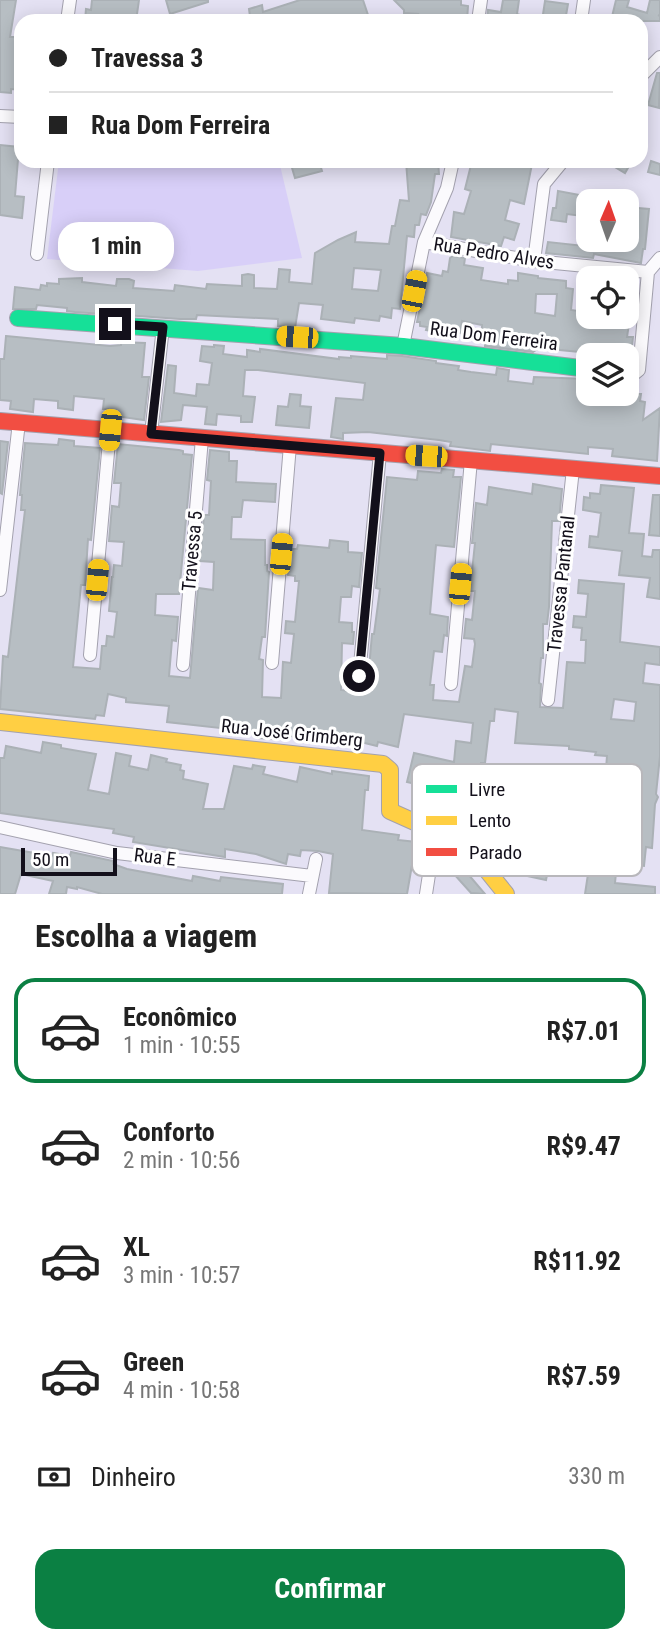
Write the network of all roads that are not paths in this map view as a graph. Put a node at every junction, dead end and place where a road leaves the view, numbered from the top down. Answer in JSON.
{"nodes":[{"id":1,"x":47,"y":168,"type":"edge"},
{"id":2,"x":451,"y":168,"type":"edge"},
{"id":3,"x":557,"y":168,"type":"edge"},
{"id":4,"x":424,"y":242,"type":"junction"},
{"id":5,"x":37,"y":254,"type":"dead end"},
{"id":6,"x":660,"y":258,"type":"edge"},
{"id":7,"x":534,"y":261,"type":"junction"},
{"id":8,"x":652,"y":274,"type":"edge"},
{"id":9,"x":18,"y":318,"type":"dead end"},
{"id":10,"x":163,"y":327,"type":"junction"},
{"id":11,"x":403,"y":346,"type":"junction"},
{"id":12,"x":576,"y":368,"type":"edge"},
{"id":13,"x":639,"y":370,"type":"edge"},
{"id":14,"x":0,"y":421,"type":"edge"},
{"id":15,"x":19,"y":422,"type":"junction"},
{"id":16,"x":110,"y":430,"type":"junction"},
{"id":17,"x":151,"y":434,"type":"junction"},
{"id":18,"x":202,"y":438,"type":"junction"},
{"id":19,"x":290,"y":445,"type":"junction"},
{"id":20,"x":380,"y":453,"type":"junction"},
{"id":21,"x":471,"y":460,"type":"junction"},
{"id":22,"x":573,"y":468,"type":"junction"},
{"id":23,"x":660,"y":476,"type":"edge"},
{"id":24,"x":0,"y":590,"type":"edge"},
{"id":25,"x":90,"y":655,"type":"dead end"},
{"id":26,"x":272,"y":663,"type":"dead end"},
{"id":27,"x":183,"y":665,"type":"dead end"},
{"id":28,"x":359,"y":676,"type":"dead end"},
{"id":29,"x":451,"y":684,"type":"dead end"},
{"id":30,"x":548,"y":700,"type":"dead end"},
{"id":31,"x":0,"y":722,"type":"edge"},
{"id":32,"x":412,"y":820,"type":"edge"},
{"id":33,"x":0,"y":827,"type":"edge"},
{"id":34,"x":316,"y":859,"type":"dead end"},
{"id":35,"x":312,"y":876,"type":"junction"},
{"id":36,"x":429,"y":876,"type":"edge"},
{"id":37,"x":493,"y":876,"type":"edge"},
{"id":38,"x":309,"y":894,"type":"edge"},
{"id":39,"x":426,"y":894,"type":"edge"},
{"id":40,"x":506,"y":894,"type":"edge"}],
"edges":[{"from":1,"to":5,"type":"street"},
{"from":2,"to":4,"type":"street"},
{"from":3,"to":7,"type":"street"},
{"from":4,"to":7,"type":"street","name":"Rua Pedro Alves"},
{"from":4,"to":11,"type":"street"},
{"from":6,"to":8,"type":"street"},
{"from":7,"to":8,"type":"street","name":"Rua Pedro Alves"},
{"from":8,"to":13,"type":"street"},
{"from":9,"to":10,"type":"street","name":"Rua Dom Ferreira"},
{"from":10,"to":11,"type":"street","name":"Rua Dom Ferreira"},
{"from":10,"to":17,"type":"street"},
{"from":11,"to":12,"type":"street","name":"Rua Dom Ferreira"},
{"from":14,"to":15,"type":"street"},
{"from":15,"to":16,"type":"street"},
{"from":15,"to":24,"type":"street"},
{"from":16,"to":17,"type":"street"},
{"from":16,"to":25,"type":"street"},
{"from":17,"to":18,"type":"street"},
{"from":18,"to":19,"type":"street"},
{"from":18,"to":27,"type":"street","name":"Travessa 5"},
{"from":19,"to":20,"type":"street"},
{"from":19,"to":26,"type":"street"},
{"from":20,"to":21,"type":"street"},
{"from":20,"to":28,"type":"street"},
{"from":21,"to":22,"type":"street"},
{"from":21,"to":29,"type":"street"},
{"from":22,"to":23,"type":"street"},
{"from":22,"to":30,"type":"street","name":"Travessa Pantanal"},
{"from":31,"to":32,"type":"street","name":"Rua José Grimberg"},
{"from":33,"to":35,"type":"street","name":"Rua E"},
{"from":34,"to":35,"type":"street"},
{"from":35,"to":38,"type":"street"},
{"from":36,"to":39,"type":"street"},
{"from":37,"to":40,"type":"street","name":"Rua José Grimberg"}]}
